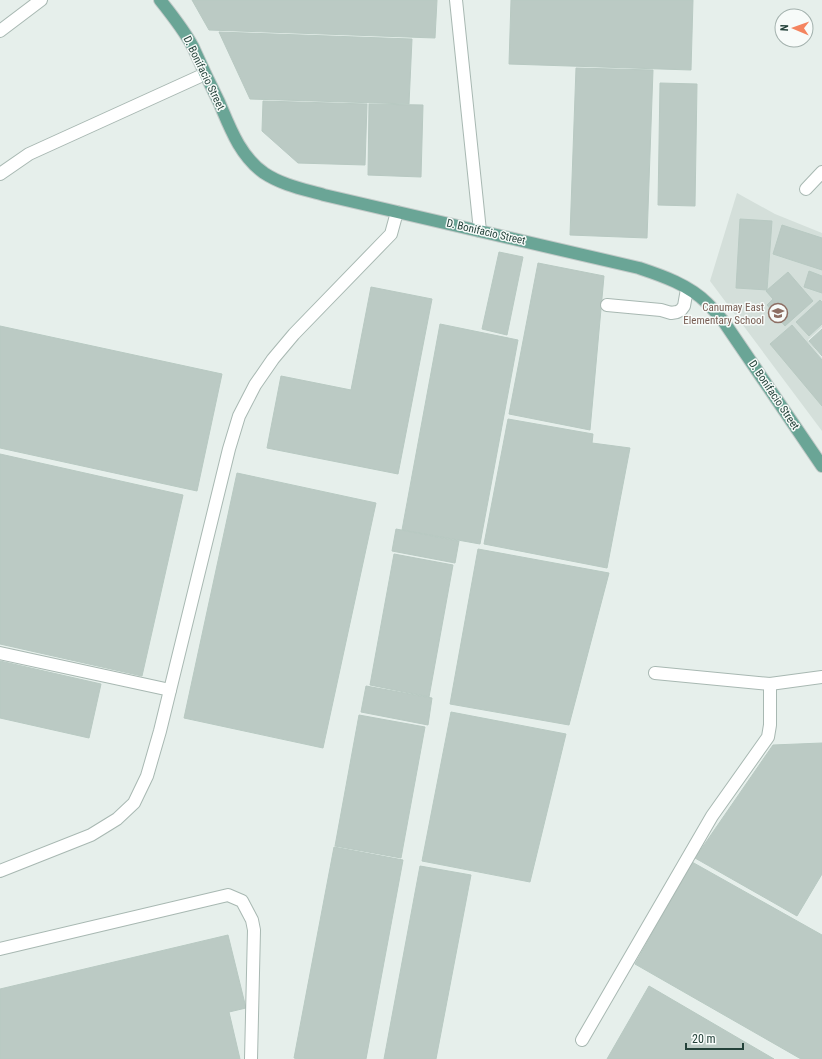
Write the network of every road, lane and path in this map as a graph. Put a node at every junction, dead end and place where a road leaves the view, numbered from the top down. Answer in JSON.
{"nodes":[{"id":1,"x":40,"y":0,"type":"edge"},
{"id":2,"x":160,"y":0,"type":"edge"},
{"id":3,"x":456,"y":0,"type":"edge"},
{"id":4,"x":0,"y":31,"type":"edge"},
{"id":5,"x":205,"y":74,"type":"junction"},
{"id":6,"x":822,"y":172,"type":"edge"},
{"id":7,"x":0,"y":174,"type":"edge"},
{"id":8,"x":806,"y":189,"type":"dead end"},
{"id":9,"x":397,"y":212,"type":"junction"},
{"id":10,"x":480,"y":231,"type":"junction"},
{"id":11,"x":687,"y":289,"type":"junction"},
{"id":12,"x":607,"y":305,"type":"dead end"},
{"id":13,"x":822,"y":466,"type":"edge"},
{"id":14,"x":0,"y":653,"type":"edge"},
{"id":15,"x":655,"y":673,"type":"dead end"},
{"id":16,"x":822,"y":677,"type":"edge"},
{"id":17,"x":770,"y":684,"type":"junction"},
{"id":18,"x":170,"y":690,"type":"junction"},
{"id":19,"x":0,"y":871,"type":"edge"},
{"id":20,"x":0,"y":949,"type":"edge"},
{"id":21,"x":582,"y":1040,"type":"dead end"},
{"id":22,"x":251,"y":1059,"type":"edge"}],
"edges":[{"from":1,"to":4,"type":"street"},
{"from":2,"to":5,"type":"main road","name":"D. Bonifacio Street"},
{"from":3,"to":10,"type":"street"},
{"from":5,"to":7,"type":"street"},
{"from":5,"to":9,"type":"main road","name":"D. Bonifacio Street"},
{"from":6,"to":8,"type":"street"},
{"from":9,"to":10,"type":"main road","name":"D. Bonifacio Street"},
{"from":9,"to":18,"type":"street"},
{"from":10,"to":11,"type":"main road","name":"D. Bonifacio Street"},
{"from":11,"to":12,"type":"street"},
{"from":11,"to":13,"type":"main road","name":"D. Bonifacio Street"},
{"from":14,"to":18,"type":"street"},
{"from":15,"to":17,"type":"street"},
{"from":16,"to":17,"type":"street"},
{"from":17,"to":21,"type":"street"},
{"from":18,"to":19,"type":"street"},
{"from":20,"to":22,"type":"street"}]}
